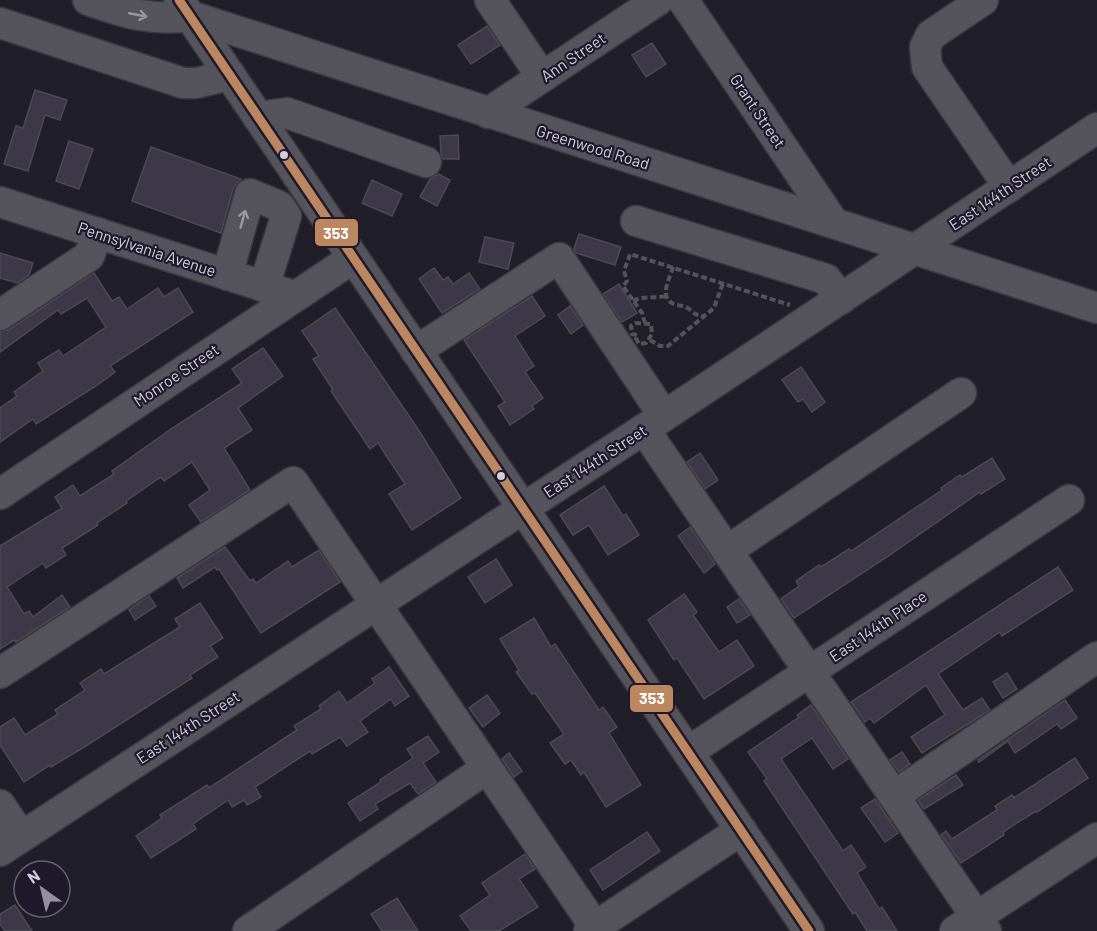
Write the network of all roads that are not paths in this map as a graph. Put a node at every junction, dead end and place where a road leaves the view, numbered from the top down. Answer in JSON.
{"nodes":[{"id":1,"x":88,"y":0,"type":"edge"},
{"id":2,"x":490,"y":0,"type":"edge"},
{"id":3,"x":658,"y":0,"type":"edge"},
{"id":4,"x":683,"y":0,"type":"edge"},
{"id":5,"x":983,"y":0,"type":"edge"},
{"id":6,"x":184,"y":8,"type":"edge"},
{"id":7,"x":0,"y":23,"type":"edge"},
{"id":8,"x":230,"y":75,"type":"junction"},
{"id":9,"x":542,"y":77,"type":"junction"},
{"id":10,"x":488,"y":113,"type":"junction"},
{"id":11,"x":258,"y":117,"type":"junction"},
{"id":12,"x":1097,"y":128,"type":"edge"},
{"id":13,"x":426,"y":162,"type":"dead end"},
{"id":14,"x":1009,"y":187,"type":"junction"},
{"id":15,"x":0,"y":202,"type":"edge"},
{"id":16,"x":636,"y":221,"type":"dead end"},
{"id":17,"x":833,"y":222,"type":"junction"},
{"id":18,"x":98,"y":233,"type":"junction"},
{"id":19,"x":916,"y":249,"type":"junction"},
{"id":20,"x":353,"y":258,"type":"junction"},
{"id":21,"x":227,"y":275,"type":"junction"},
{"id":22,"x":264,"y":287,"type":"junction"},
{"id":23,"x":294,"y":297,"type":"junction"},
{"id":24,"x":842,"y":299,"type":"junction"},
{"id":25,"x":1097,"y":308,"type":"edge"},
{"id":26,"x":0,"y":315,"type":"edge"},
{"id":27,"x":416,"y":351,"type":"junction"},
{"id":28,"x":961,"y":393,"type":"dead end"},
{"id":29,"x":654,"y":423,"type":"junction"},
{"id":30,"x":0,"y":494,"type":"edge"},
{"id":31,"x":1069,"y":500,"type":"dead end"},
{"id":32,"x":523,"y":509,"type":"junction"},
{"id":33,"x":727,"y":551,"type":"junction"},
{"id":34,"x":376,"y":605,"type":"junction"},
{"id":35,"x":1097,"y":657,"type":"edge"},
{"id":36,"x":810,"y":672,"type":"junction"},
{"id":37,"x":0,"y":673,"type":"edge"},
{"id":38,"x":688,"y":752,"type":"junction"},
{"id":39,"x":487,"y":768,"type":"junction"},
{"id":40,"x":894,"y":796,"type":"junction"},
{"id":41,"x":0,"y":805,"type":"edge"},
{"id":42,"x":741,"y":830,"type":"junction"},
{"id":43,"x":1097,"y":838,"type":"edge"},
{"id":44,"x":10,"y":843,"type":"edge"},
{"id":45,"x":973,"y":926,"type":"edge"},
{"id":46,"x":592,"y":929,"type":"edge"},
{"id":47,"x":248,"y":931,"type":"edge"},
{"id":48,"x":809,"y":931,"type":"edge"}],
"edges":[{"from":1,"to":6,"type":"street","name":"Greenwood Road","one_way":true},
{"from":2,"to":9,"type":"street"},
{"from":3,"to":9,"type":"street","name":"Ann Street"},
{"from":4,"to":17,"type":"street","name":"Grant Street"},
{"from":5,"to":14,"type":"street"},
{"from":6,"to":8,"type":"street"},
{"from":6,"to":10,"type":"street","name":"Greenwood Road"},
{"from":7,"to":8,"type":"street"},
{"from":8,"to":11,"type":"street"},
{"from":9,"to":10,"type":"street","name":"Ann Street"},
{"from":10,"to":17,"type":"street","name":"Greenwood Road"},
{"from":11,"to":13,"type":"street"},
{"from":11,"to":20,"type":"street"},
{"from":12,"to":14,"type":"street","name":"East 144th Street"},
{"from":14,"to":19,"type":"street","name":"East 144th Street"},
{"from":15,"to":18,"type":"street","name":"Pennsylvania Avenue"},
{"from":16,"to":24,"type":"street"},
{"from":17,"to":19,"type":"street","name":"Greenwood Road"},
{"from":18,"to":21,"type":"street","name":"Pennsylvania Avenue"},
{"from":18,"to":26,"type":"street"},
{"from":19,"to":24,"type":"street","name":"East 144th Street"},
{"from":19,"to":25,"type":"street","name":"Greenwood Road"},
{"from":20,"to":23,"type":"street","name":"Monroe Street"},
{"from":20,"to":27,"type":"street"},
{"from":21,"to":22,"type":"street","name":"Pennsylvania Avenue"},
{"from":21,"to":22,"type":"street","one_way":true},
{"from":22,"to":23,"type":"street","name":"Pennsylvania Avenue"},
{"from":23,"to":30,"type":"street","name":"Monroe Street"},
{"from":24,"to":29,"type":"street","name":"East 144th Street"},
{"from":27,"to":29,"type":"street"},
{"from":27,"to":32,"type":"street"},
{"from":28,"to":33,"type":"street"},
{"from":29,"to":32,"type":"street","name":"East 144th Street"},
{"from":29,"to":33,"type":"street"},
{"from":31,"to":36,"type":"street","name":"East 144th Place"},
{"from":32,"to":34,"type":"street","name":"East 144th Street"},
{"from":32,"to":38,"type":"street"},
{"from":33,"to":36,"type":"street"},
{"from":34,"to":37,"type":"street"},
{"from":34,"to":39,"type":"street"},
{"from":34,"to":44,"type":"street","name":"East 144th Street"},
{"from":35,"to":40,"type":"street"},
{"from":36,"to":38,"type":"street","name":"East 144th Place"},
{"from":36,"to":40,"type":"street"},
{"from":38,"to":42,"type":"street"},
{"from":39,"to":46,"type":"street"},
{"from":39,"to":47,"type":"street"},
{"from":40,"to":45,"type":"street"},
{"from":41,"to":44,"type":"street"},
{"from":42,"to":46,"type":"street"},
{"from":42,"to":48,"type":"street"},
{"from":43,"to":45,"type":"street"}]}
